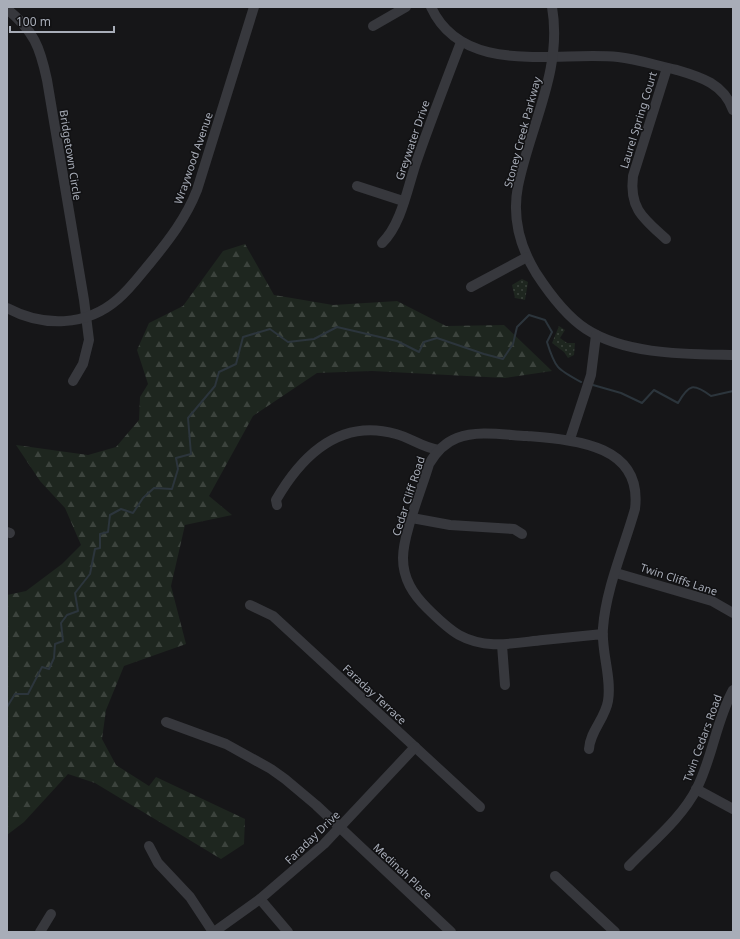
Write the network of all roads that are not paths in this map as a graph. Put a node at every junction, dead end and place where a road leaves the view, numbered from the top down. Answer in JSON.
{"nodes":[{"id":1,"x":254,"y":7,"type":"edge"},
{"id":2,"x":406,"y":7,"type":"edge"},
{"id":3,"x":431,"y":7,"type":"edge"},
{"id":4,"x":552,"y":7,"type":"edge"},
{"id":5,"x":7,"y":9,"type":"edge"},
{"id":6,"x":373,"y":26,"type":"dead end"},
{"id":7,"x":461,"y":42,"type":"junction"},
{"id":8,"x":553,"y":56,"type":"junction"},
{"id":9,"x":667,"y":68,"type":"junction"},
{"id":10,"x":733,"y":110,"type":"edge"},
{"id":11,"x":357,"y":186,"type":"dead end"},
{"id":12,"x":403,"y":201,"type":"junction"},
{"id":13,"x":666,"y":239,"type":"dead end"},
{"id":14,"x":382,"y":244,"type":"dead end"},
{"id":15,"x":527,"y":257,"type":"junction"},
{"id":16,"x":471,"y":287,"type":"dead end"},
{"id":17,"x":7,"y":308,"type":"edge"},
{"id":18,"x":86,"y":317,"type":"junction"},
{"id":19,"x":596,"y":335,"type":"junction"},
{"id":20,"x":733,"y":355,"type":"edge"},
{"id":21,"x":73,"y":381,"type":"dead end"},
{"id":22,"x":570,"y":440,"type":"junction"},
{"id":23,"x":439,"y":450,"type":"junction"},
{"id":24,"x":277,"y":505,"type":"dead end"},
{"id":25,"x":412,"y":518,"type":"junction"},
{"id":26,"x":522,"y":534,"type":"dead end"},
{"id":27,"x":616,"y":573,"type":"junction"},
{"id":28,"x":250,"y":605,"type":"dead end"},
{"id":29,"x":733,"y":613,"type":"edge"},
{"id":30,"x":603,"y":634,"type":"junction"},
{"id":31,"x":502,"y":645,"type":"junction"},
{"id":32,"x":505,"y":685,"type":"dead end"},
{"id":33,"x":733,"y":690,"type":"edge"},
{"id":34,"x":166,"y":722,"type":"dead end"},
{"id":35,"x":415,"y":747,"type":"junction"},
{"id":36,"x":589,"y":749,"type":"dead end"},
{"id":37,"x":696,"y":789,"type":"junction"},
{"id":38,"x":480,"y":807,"type":"dead end"},
{"id":39,"x":733,"y":809,"type":"edge"},
{"id":40,"x":339,"y":829,"type":"junction"},
{"id":41,"x":149,"y":846,"type":"dead end"},
{"id":42,"x":629,"y":866,"type":"dead end"},
{"id":43,"x":555,"y":876,"type":"dead end"},
{"id":44,"x":260,"y":899,"type":"junction"},
{"id":45,"x":50,"y":914,"type":"dead end"},
{"id":46,"x":40,"y":932,"type":"edge"},
{"id":47,"x":213,"y":932,"type":"edge"},
{"id":48,"x":288,"y":932,"type":"edge"},
{"id":49,"x":451,"y":932,"type":"edge"},
{"id":50,"x":615,"y":932,"type":"edge"}],
"edges":[{"from":1,"to":18,"type":"street","name":"Wraywood Avenue"},
{"from":2,"to":6,"type":"street"},
{"from":3,"to":7,"type":"street"},
{"from":4,"to":8,"type":"street","name":"Stoney Creek Parkway"},
{"from":5,"to":18,"type":"street","name":"Bridgetown Circle"},
{"from":7,"to":8,"type":"street"},
{"from":7,"to":12,"type":"street","name":"Greywater Drive"},
{"from":8,"to":9,"type":"street"},
{"from":8,"to":15,"type":"street","name":"Stoney Creek Parkway"},
{"from":9,"to":10,"type":"street"},
{"from":9,"to":13,"type":"street","name":"Laurel Spring Court"},
{"from":11,"to":12,"type":"street"},
{"from":12,"to":14,"type":"street","name":"Greywater Drive"},
{"from":15,"to":16,"type":"street"},
{"from":15,"to":19,"type":"street","name":"Stoney Creek Parkway"},
{"from":17,"to":18,"type":"street","name":"Wraywood Avenue"},
{"from":18,"to":21,"type":"street","name":"Bridgetown Circle"},
{"from":19,"to":20,"type":"street","name":"Stoney Creek Parkway"},
{"from":19,"to":22,"type":"street"},
{"from":22,"to":23,"type":"street","name":"Cedar Cliff Road"},
{"from":22,"to":27,"type":"street","name":"Cedar Cliff Road"},
{"from":23,"to":24,"type":"street"},
{"from":23,"to":25,"type":"street","name":"Cedar Cliff Road"},
{"from":25,"to":26,"type":"street"},
{"from":25,"to":31,"type":"street","name":"Cedar Cliff Road"},
{"from":27,"to":29,"type":"street","name":"Twin Cliffs Lane"},
{"from":27,"to":30,"type":"street","name":"Cedar Cliff Road"},
{"from":28,"to":35,"type":"street","name":"Faraday Terrace"},
{"from":30,"to":31,"type":"street","name":"Cedar Cliff Road"},
{"from":30,"to":36,"type":"street","name":"Cedar Cliff Road"},
{"from":31,"to":32,"type":"street"},
{"from":33,"to":37,"type":"street","name":"Twin Cedars Road"},
{"from":34,"to":40,"type":"street","name":"Medinah Place"},
{"from":35,"to":38,"type":"street","name":"Faraday Terrace"},
{"from":35,"to":40,"type":"street","name":"Faraday Drive"},
{"from":37,"to":39,"type":"street"},
{"from":37,"to":42,"type":"street","name":"Twin Cedars Road"},
{"from":40,"to":44,"type":"street","name":"Faraday Drive"},
{"from":40,"to":49,"type":"street","name":"Medinah Place"},
{"from":41,"to":47,"type":"street"},
{"from":43,"to":50,"type":"street"},
{"from":44,"to":47,"type":"street","name":"Faraday Drive"},
{"from":44,"to":48,"type":"street"},
{"from":45,"to":46,"type":"street"}]}
